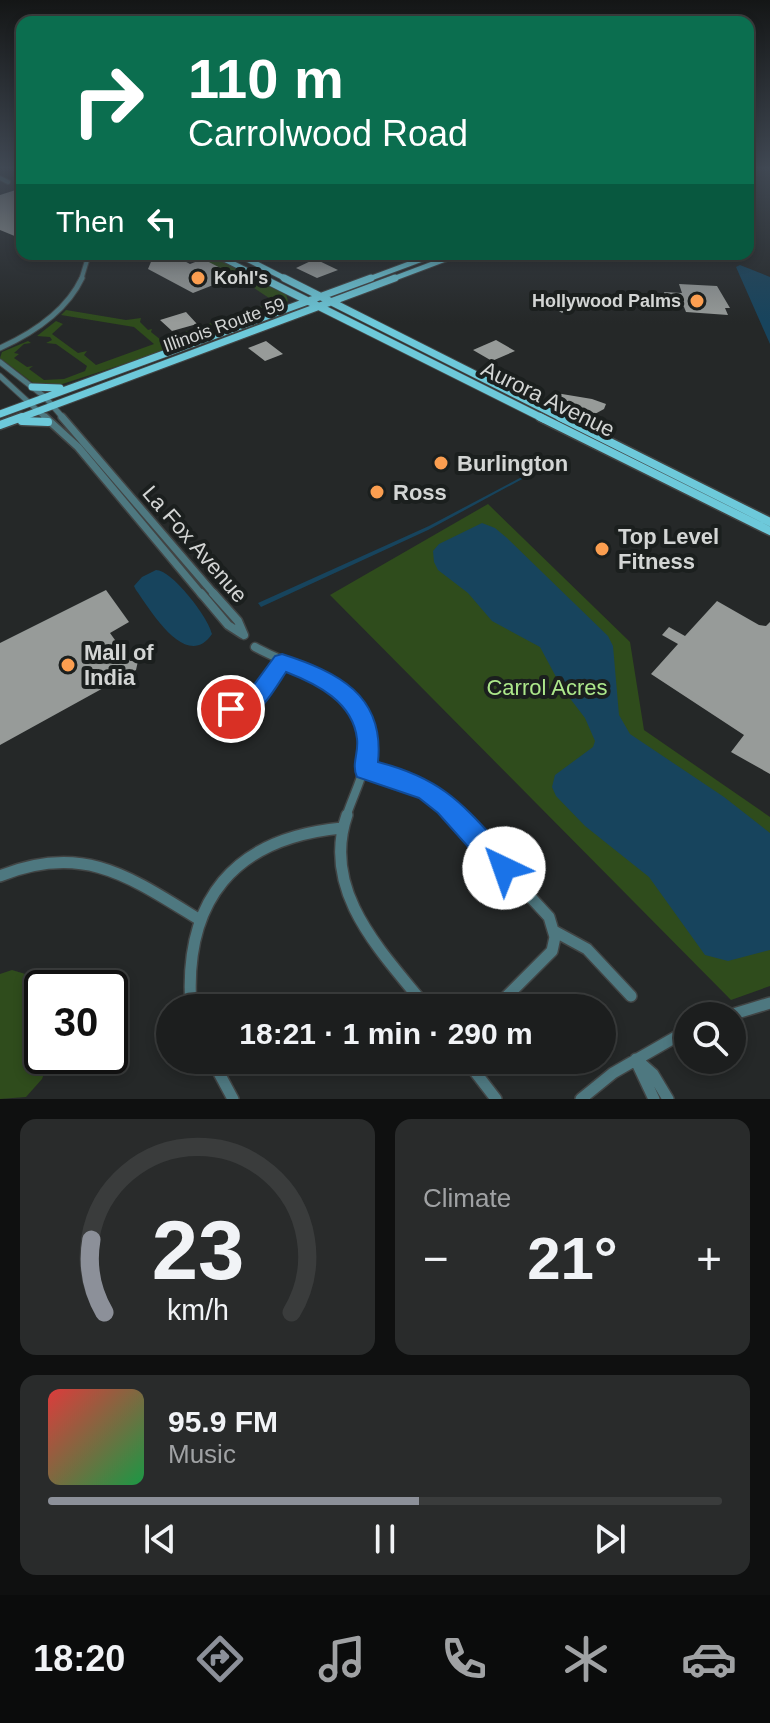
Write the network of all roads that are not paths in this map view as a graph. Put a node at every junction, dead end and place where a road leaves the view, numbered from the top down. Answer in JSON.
{"nodes":[{"id":1,"x":87,"y":260,"type":"edge"},
{"id":2,"x":227,"y":260,"type":"edge"},
{"id":3,"x":250,"y":260,"type":"edge"},
{"id":4,"x":420,"y":260,"type":"edge"},
{"id":5,"x":442,"y":260,"type":"edge"},
{"id":6,"x":302,"y":285,"type":"junction"},
{"id":7,"x":348,"y":286,"type":"junction"},
{"id":8,"x":290,"y":290,"type":"junction"},
{"id":9,"x":358,"y":292,"type":"junction"},
{"id":10,"x":322,"y":295,"type":"junction"},
{"id":11,"x":310,"y":300,"type":"junction"},
{"id":12,"x":333,"y":301,"type":"junction"},
{"id":13,"x":321,"y":306,"type":"junction"},
{"id":14,"x":286,"y":309,"type":"junction"},
{"id":15,"x":354,"y":312,"type":"junction"},
{"id":16,"x":296,"y":315,"type":"junction"},
{"id":17,"x":342,"y":317,"type":"junction"},
{"id":18,"x":0,"y":348,"type":"edge"},
{"id":19,"x":0,"y":362,"type":"edge"},
{"id":20,"x":0,"y":376,"type":"edge"},
{"id":21,"x":32,"y":387,"type":"junction"},
{"id":22,"x":72,"y":387,"type":"junction"},
{"id":23,"x":45,"y":397,"type":"junction"},
{"id":24,"x":31,"y":402,"type":"junction"},
{"id":25,"x":52,"y":406,"type":"junction"},
{"id":26,"x":39,"y":411,"type":"junction"},
{"id":27,"x":0,"y":414,"type":"edge"},
{"id":28,"x":10,"y":421,"type":"junction"},
{"id":29,"x":48,"y":422,"type":"junction"},
{"id":30,"x":0,"y":425,"type":"edge"},
{"id":31,"x":770,"y":522,"type":"edge"},
{"id":32,"x":770,"y":531,"type":"edge"},
{"id":33,"x":255,"y":647,"type":"dead end"},
{"id":34,"x":282,"y":662,"type":"junction"},
{"id":35,"x":238,"y":713,"type":"dead end"},
{"id":36,"x":366,"y":770,"type":"junction"},
{"id":37,"x":342,"y":828,"type":"junction"},
{"id":38,"x":0,"y":876,"type":"edge"},
{"id":39,"x":200,"y":920,"type":"junction"},
{"id":40,"x":554,"y":931,"type":"junction"},
{"id":41,"x":191,"y":994,"type":"edge"},
{"id":42,"x":416,"y":994,"type":"edge"},
{"id":43,"x":509,"y":994,"type":"edge"},
{"id":44,"x":631,"y":996,"type":"dead end"},
{"id":45,"x":770,"y":1003,"type":"edge"},
{"id":46,"x":746,"y":1010,"type":"edge"},
{"id":47,"x":674,"y":1038,"type":"edge"},
{"id":48,"x":636,"y":1059,"type":"junction"},
{"id":49,"x":220,"y":1074,"type":"edge"},
{"id":50,"x":477,"y":1074,"type":"edge"},
{"id":51,"x":233,"y":1099,"type":"edge"},
{"id":52,"x":496,"y":1099,"type":"edge"},
{"id":53,"x":581,"y":1099,"type":"edge"},
{"id":54,"x":654,"y":1099,"type":"edge"},
{"id":55,"x":668,"y":1099,"type":"edge"}],
"edges":[{"from":1,"to":18,"type":"street"},
{"from":2,"to":8,"type":"main road","name":"Aurora Avenue"},
{"from":3,"to":6,"type":"main road","name":"Aurora Avenue"},
{"from":4,"to":7,"type":"main road","name":"Illinois Route 59"},
{"from":5,"to":9,"type":"main road","name":"Illinois Route 59"},
{"from":6,"to":7,"type":"main road"},
{"from":6,"to":10,"type":"main road","name":"Aurora Avenue"},
{"from":7,"to":10,"type":"main road","name":"Illinois Route 59"},
{"from":8,"to":11,"type":"main road","name":"Aurora Avenue"},
{"from":8,"to":14,"type":"main road"},
{"from":9,"to":12,"type":"main road","name":"Illinois Route 59"},
{"from":9,"to":15,"type":"main road"},
{"from":10,"to":11,"type":"main road","name":"Illinois Route 59"},
{"from":10,"to":12,"type":"main road","name":"Aurora Avenue"},
{"from":11,"to":13,"type":"main road","name":"Aurora Avenue"},
{"from":11,"to":14,"type":"main road","name":"Illinois Route 59"},
{"from":12,"to":13,"type":"main road","name":"Illinois Route 59"},
{"from":12,"to":15,"type":"main road","name":"Aurora Avenue"},
{"from":13,"to":16,"type":"main road","name":"Illinois Route 59"},
{"from":13,"to":17,"type":"main road","name":"Aurora Avenue"},
{"from":14,"to":22,"type":"main road","name":"Illinois Route 59"},
{"from":15,"to":31,"type":"main road","name":"Aurora Avenue"},
{"from":16,"to":17,"type":"main road"},
{"from":16,"to":25,"type":"main road","name":"Illinois Route 59"},
{"from":17,"to":32,"type":"main road","name":"Aurora Avenue"},
{"from":19,"to":21,"type":"street","name":"La Fox Avenue"},
{"from":20,"to":24,"type":"street","name":"La Fox Avenue"},
{"from":21,"to":22,"type":"main road"},
{"from":21,"to":23,"type":"street","name":"La Fox Avenue"},
{"from":22,"to":23,"type":"main road","name":"Illinois Route 59"},
{"from":23,"to":24,"type":"main road","name":"Illinois Route 59"},
{"from":23,"to":25,"type":"street","name":"La Fox Avenue"},
{"from":24,"to":26,"type":"street","name":"La Fox Avenue"},
{"from":24,"to":27,"type":"main road","name":"Illinois Route 59"},
{"from":25,"to":26,"type":"main road","name":"Illinois Route 59"},
{"from":25,"to":29,"type":"street","name":"La Fox Avenue"},
{"from":26,"to":28,"type":"main road","name":"Illinois Route 59"},
{"from":26,"to":29,"type":"street","name":"La Fox Avenue"},
{"from":28,"to":29,"type":"main road"},
{"from":28,"to":30,"type":"main road","name":"Illinois Route 59"},
{"from":33,"to":34,"type":"street"},
{"from":34,"to":35,"type":"street"},
{"from":34,"to":36,"type":"street"},
{"from":36,"to":37,"type":"street"},
{"from":36,"to":40,"type":"street"},
{"from":37,"to":39,"type":"street"},
{"from":37,"to":42,"type":"street"},
{"from":38,"to":39,"type":"street"},
{"from":39,"to":41,"type":"street"},
{"from":40,"to":43,"type":"street"},
{"from":40,"to":44,"type":"street"},
{"from":45,"to":46,"type":"street"},
{"from":47,"to":48,"type":"street"},
{"from":48,"to":53,"type":"street"},
{"from":48,"to":54,"type":"street"},
{"from":48,"to":55,"type":"street"},
{"from":49,"to":51,"type":"street"},
{"from":50,"to":52,"type":"street"}]}
